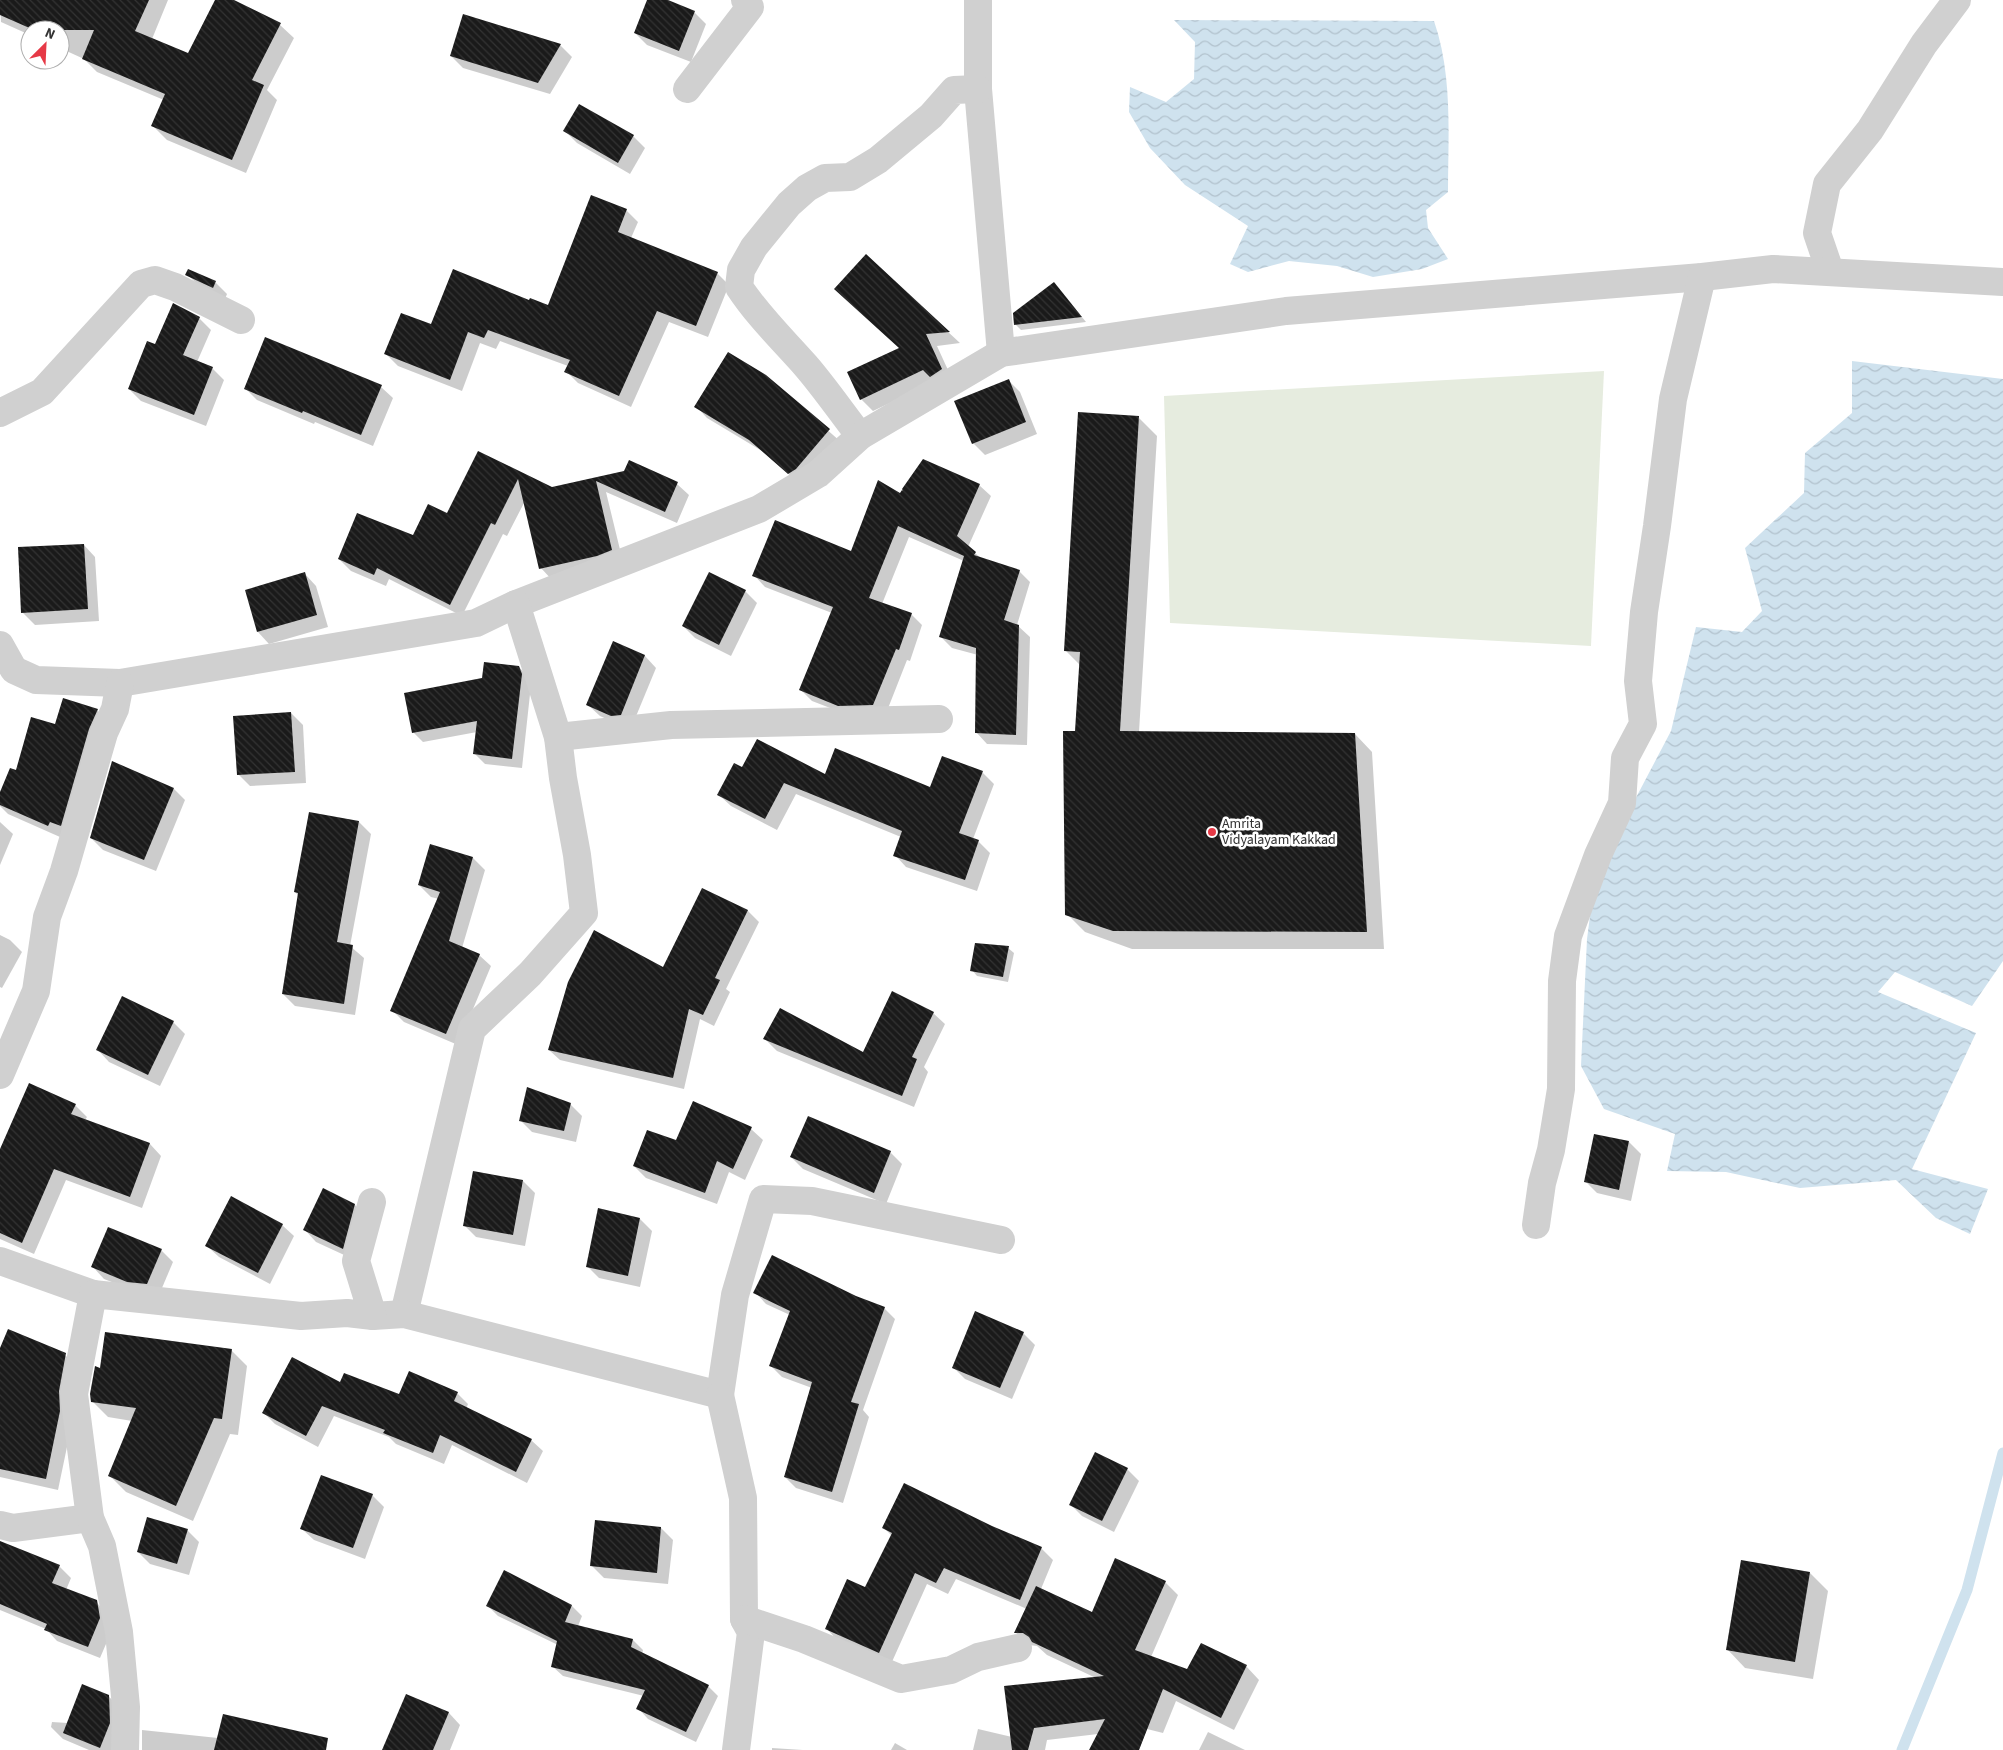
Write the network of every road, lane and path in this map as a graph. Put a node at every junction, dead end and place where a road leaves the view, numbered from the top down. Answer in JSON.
{"nodes":[{"id":1,"x":745,"y":0,"type":"edge"},
{"id":2,"x":978,"y":0,"type":"edge"},
{"id":3,"x":1957,"y":0,"type":"edge"},
{"id":4,"x":687,"y":89,"type":"dead end"},
{"id":5,"x":978,"y":89,"type":"junction"},
{"id":6,"x":1830,"y":271,"type":"junction"},
{"id":7,"x":1702,"y":277,"type":"junction"},
{"id":8,"x":2003,"y":282,"type":"edge"},
{"id":9,"x":242,"y":320,"type":"dead end"},
{"id":10,"x":1001,"y":354,"type":"junction"},
{"id":11,"x":0,"y":413,"type":"edge"},
{"id":12,"x":860,"y":436,"type":"junction"},
{"id":13,"x":516,"y":604,"type":"junction"},
{"id":14,"x":0,"y":645,"type":"edge"},
{"id":15,"x":7,"y":670,"type":"edge"},
{"id":16,"x":120,"y":683,"type":"junction"},
{"id":17,"x":939,"y":719,"type":"dead end"},
{"id":18,"x":558,"y":737,"type":"junction"},
{"id":19,"x":0,"y":1075,"type":"edge"},
{"id":20,"x":372,"y":1202,"type":"dead end"},
{"id":21,"x":1536,"y":1225,"type":"dead end"},
{"id":22,"x":1001,"y":1240,"type":"dead end"},
{"id":23,"x":0,"y":1262,"type":"edge"},
{"id":24,"x":93,"y":1294,"type":"junction"},
{"id":25,"x":404,"y":1314,"type":"junction"},
{"id":26,"x":373,"y":1316,"type":"junction"},
{"id":27,"x":720,"y":1395,"type":"junction"},
{"id":28,"x":90,"y":1518,"type":"junction"},
{"id":29,"x":0,"y":1525,"type":"edge"},
{"id":30,"x":744,"y":1619,"type":"junction"},
{"id":31,"x":1018,"y":1648,"type":"dead end"},
{"id":32,"x":125,"y":1750,"type":"edge"},
{"id":33,"x":736,"y":1750,"type":"edge"}],
"edges":[{"from":1,"to":4,"type":"street"},
{"from":2,"to":5,"type":"street"},
{"from":3,"to":6,"type":"street"},
{"from":5,"to":10,"type":"street"},
{"from":5,"to":12,"type":"street"},
{"from":6,"to":7,"type":"street"},
{"from":6,"to":8,"type":"street"},
{"from":7,"to":10,"type":"street"},
{"from":7,"to":21,"type":"street"},
{"from":9,"to":11,"type":"street"},
{"from":10,"to":12,"type":"street"},
{"from":12,"to":13,"type":"street"},
{"from":13,"to":16,"type":"street"},
{"from":13,"to":18,"type":"street"},
{"from":14,"to":15,"type":"street"},
{"from":15,"to":16,"type":"street"},
{"from":16,"to":19,"type":"street"},
{"from":17,"to":18,"type":"street"},
{"from":18,"to":25,"type":"street"},
{"from":20,"to":26,"type":"street"},
{"from":22,"to":27,"type":"street"},
{"from":23,"to":24,"type":"street"},
{"from":24,"to":26,"type":"street"},
{"from":24,"to":28,"type":"street"},
{"from":25,"to":26,"type":"street"},
{"from":25,"to":27,"type":"street"},
{"from":27,"to":30,"type":"street"},
{"from":28,"to":29,"type":"street"},
{"from":28,"to":32,"type":"street"},
{"from":30,"to":31,"type":"street"},
{"from":30,"to":33,"type":"street"}]}
